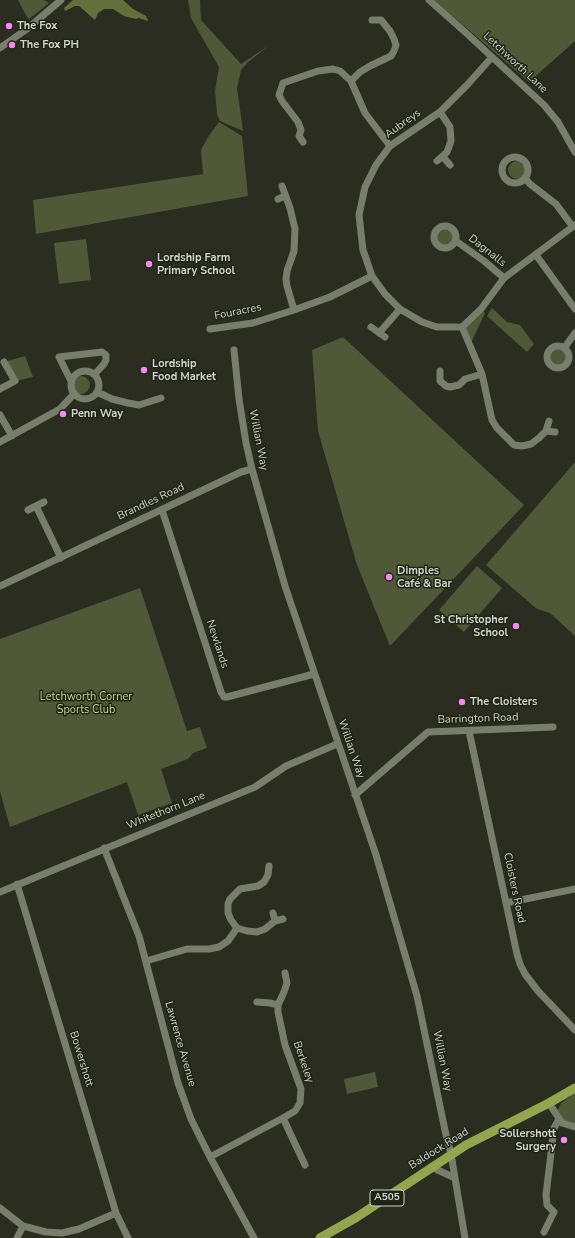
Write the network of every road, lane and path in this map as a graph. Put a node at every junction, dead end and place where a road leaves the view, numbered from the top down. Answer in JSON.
{"nodes":[{"id":1,"x":50,"y":0,"type":"edge"},
{"id":2,"x":429,"y":0,"type":"edge"},
{"id":3,"x":59,"y":2,"type":"edge"},
{"id":4,"x":382,"y":12,"type":"dead end"},
{"id":5,"x":372,"y":20,"type":"dead end"},
{"id":6,"x":380,"y":20,"type":"junction"},
{"id":7,"x":0,"y":48,"type":"edge"},
{"id":8,"x":492,"y":57,"type":"junction"},
{"id":9,"x":351,"y":81,"type":"junction"},
{"id":10,"x":440,"y":112,"type":"junction"},
{"id":11,"x":298,"y":138,"type":"dead end"},
{"id":12,"x":390,"y":146,"type":"junction"},
{"id":13,"x":575,"y":152,"type":"edge"},
{"id":14,"x":443,"y":157,"type":"junction"},
{"id":15,"x":437,"y":162,"type":"dead end"},
{"id":16,"x":450,"y":164,"type":"dead end"},
{"id":17,"x":524,"y":178,"type":"dead end"},
{"id":18,"x":282,"y":186,"type":"dead end"},
{"id":19,"x":285,"y":196,"type":"junction"},
{"id":20,"x":278,"y":199,"type":"dead end"},
{"id":21,"x":574,"y":226,"type":"edge"},
{"id":22,"x":456,"y":241,"type":"dead end"},
{"id":23,"x":536,"y":255,"type":"junction"},
{"id":24,"x":372,"y":276,"type":"junction"},
{"id":25,"x":504,"y":278,"type":"junction"},
{"id":26,"x":400,"y":309,"type":"junction"},
{"id":27,"x":575,"y":309,"type":"edge"},
{"id":28,"x":294,"y":310,"type":"junction"},
{"id":29,"x":372,"y":327,"type":"dead end"},
{"id":30,"x":462,"y":327,"type":"junction"},
{"id":31,"x":210,"y":329,"type":"dead end"},
{"id":32,"x":575,"y":333,"type":"edge"},
{"id":33,"x":566,"y":347,"type":"dead end"},
{"id":34,"x":234,"y":350,"type":"dead end"},
{"id":35,"x":4,"y":362,"type":"dead end"},
{"id":36,"x":440,"y":371,"type":"dead end"},
{"id":37,"x":94,"y":374,"type":"junction"},
{"id":38,"x":482,"y":374,"type":"junction"},
{"id":39,"x":71,"y":380,"type":"junction"},
{"id":40,"x":440,"y":381,"type":"junction"},
{"id":41,"x":432,"y":382,"type":"dead end"},
{"id":42,"x":0,"y":389,"type":"edge"},
{"id":43,"x":97,"y":392,"type":"junction"},
{"id":44,"x":73,"y":395,"type":"junction"},
{"id":45,"x":161,"y":398,"type":"dead end"},
{"id":46,"x":0,"y":415,"type":"edge"},
{"id":47,"x":548,"y":421,"type":"dead end"},
{"id":48,"x":546,"y":431,"type":"junction"},
{"id":49,"x":555,"y":432,"type":"dead end"},
{"id":50,"x":12,"y":436,"type":"junction"},
{"id":51,"x":0,"y":442,"type":"edge"},
{"id":52,"x":252,"y":469,"type":"junction"},
{"id":53,"x":44,"y":502,"type":"dead end"},
{"id":54,"x":36,"y":506,"type":"junction"},
{"id":55,"x":28,"y":510,"type":"dead end"},
{"id":56,"x":162,"y":510,"type":"junction"},
{"id":57,"x":61,"y":558,"type":"junction"},
{"id":58,"x":0,"y":586,"type":"edge"},
{"id":59,"x":314,"y":674,"type":"junction"},
{"id":60,"x":553,"y":727,"type":"dead end"},
{"id":61,"x":469,"y":731,"type":"junction"},
{"id":62,"x":337,"y":744,"type":"junction"},
{"id":63,"x":355,"y":795,"type":"junction"},
{"id":64,"x":104,"y":848,"type":"junction"},
{"id":65,"x":269,"y":866,"type":"dead end"},
{"id":66,"x":17,"y":884,"type":"junction"},
{"id":67,"x":575,"y":889,"type":"edge"},
{"id":68,"x":0,"y":892,"type":"edge"},
{"id":69,"x":506,"y":903,"type":"junction"},
{"id":70,"x":273,"y":913,"type":"dead end"},
{"id":71,"x":283,"y":919,"type":"dead end"},
{"id":72,"x":275,"y":921,"type":"junction"},
{"id":73,"x":237,"y":928,"type":"junction"},
{"id":74,"x":146,"y":961,"type":"junction"},
{"id":75,"x":285,"y":973,"type":"dead end"},
{"id":76,"x":257,"y":1002,"type":"dead end"},
{"id":77,"x":278,"y":1005,"type":"junction"},
{"id":78,"x":575,"y":1030,"type":"edge"},
{"id":79,"x":575,"y":1088,"type":"edge"},
{"id":80,"x":549,"y":1103,"type":"junction"},
{"id":81,"x":283,"y":1118,"type":"junction"},
{"id":82,"x":559,"y":1119,"type":"junction"},
{"id":83,"x":575,"y":1128,"type":"edge"},
{"id":84,"x":451,"y":1154,"type":"junction"},
{"id":85,"x":210,"y":1157,"type":"junction"},
{"id":86,"x":305,"y":1165,"type":"dead end"},
{"id":87,"x":430,"y":1167,"type":"junction"},
{"id":88,"x":455,"y":1178,"type":"junction"},
{"id":89,"x":0,"y":1208,"type":"edge"},
{"id":90,"x":116,"y":1213,"type":"junction"},
{"id":91,"x":23,"y":1226,"type":"junction"},
{"id":92,"x":544,"y":1232,"type":"dead end"},
{"id":93,"x":17,"y":1238,"type":"edge"},
{"id":94,"x":128,"y":1238,"type":"edge"},
{"id":95,"x":254,"y":1238,"type":"edge"},
{"id":96,"x":320,"y":1238,"type":"edge"},
{"id":97,"x":465,"y":1238,"type":"edge"}],
"edges":[{"from":1,"to":3,"type":"street"},
{"from":2,"to":8,"type":"street","name":"Letchworth Lane"},
{"from":3,"to":7,"type":"street"},
{"from":4,"to":6,"type":"street"},
{"from":5,"to":6,"type":"street"},
{"from":6,"to":9,"type":"street"},
{"from":8,"to":10,"type":"street","name":"Aubreys"},
{"from":8,"to":13,"type":"street","name":"Letchworth Lane"},
{"from":9,"to":11,"type":"street"},
{"from":9,"to":12,"type":"street"},
{"from":10,"to":12,"type":"street","name":"Aubreys"},
{"from":10,"to":14,"type":"street"},
{"from":12,"to":24,"type":"street","name":"Aubreys"},
{"from":14,"to":15,"type":"street"},
{"from":14,"to":16,"type":"street"},
{"from":17,"to":21,"type":"street"},
{"from":18,"to":19,"type":"street"},
{"from":19,"to":20,"type":"street"},
{"from":19,"to":28,"type":"street"},
{"from":21,"to":23,"type":"street"},
{"from":22,"to":25,"type":"street","name":"Dagnalls"},
{"from":23,"to":25,"type":"street"},
{"from":23,"to":27,"type":"street"},
{"from":24,"to":26,"type":"street","name":"Aubreys"},
{"from":24,"to":28,"type":"street","name":"Fouracres"},
{"from":25,"to":30,"type":"street"},
{"from":26,"to":29,"type":"street"},
{"from":26,"to":30,"type":"street","name":"Aubreys"},
{"from":28,"to":31,"type":"street","name":"Fouracres"},
{"from":30,"to":38,"type":"street"},
{"from":32,"to":33,"type":"street"},
{"from":34,"to":52,"type":"street","name":"Willian Way"},
{"from":35,"to":42,"type":"street"},
{"from":36,"to":40,"type":"street"},
{"from":37,"to":39,"type":"street"},
{"from":37,"to":39,"type":"street"},
{"from":37,"to":43,"type":"street"},
{"from":38,"to":40,"type":"street"},
{"from":38,"to":48,"type":"street"},
{"from":39,"to":44,"type":"street"},
{"from":40,"to":41,"type":"street"},
{"from":43,"to":44,"type":"street"},
{"from":43,"to":45,"type":"street"},
{"from":44,"to":50,"type":"street"},
{"from":46,"to":50,"type":"street"},
{"from":47,"to":48,"type":"street"},
{"from":48,"to":49,"type":"street"},
{"from":50,"to":51,"type":"street"},
{"from":52,"to":56,"type":"street","name":"Brandles Road"},
{"from":52,"to":59,"type":"street","name":"Willian Way"},
{"from":53,"to":54,"type":"street"},
{"from":54,"to":55,"type":"street"},
{"from":54,"to":57,"type":"street"},
{"from":56,"to":57,"type":"street","name":"Brandles Road"},
{"from":56,"to":59,"type":"street","name":"Newlands"},
{"from":57,"to":58,"type":"street","name":"Brandles Road"},
{"from":59,"to":62,"type":"street","name":"Willian Way"},
{"from":60,"to":61,"type":"street","name":"Barrington Road"},
{"from":61,"to":63,"type":"street","name":"Barrington Road"},
{"from":61,"to":69,"type":"street","name":"Cloisters Road"},
{"from":62,"to":63,"type":"street","name":"Willian Way"},
{"from":62,"to":64,"type":"street","name":"Whitethorn Lane"},
{"from":63,"to":84,"type":"street","name":"Willian Way"},
{"from":64,"to":66,"type":"street","name":"Whitethorn Lane"},
{"from":64,"to":74,"type":"street","name":"Lawrence Avenue"},
{"from":65,"to":73,"type":"street"},
{"from":66,"to":68,"type":"street","name":"Whitethorn Lane"},
{"from":66,"to":90,"type":"street","name":"Bowershott"},
{"from":67,"to":69,"type":"street"},
{"from":69,"to":78,"type":"street","name":"Cloisters Road"},
{"from":70,"to":72,"type":"street"},
{"from":71,"to":72,"type":"street"},
{"from":72,"to":73,"type":"street"},
{"from":73,"to":74,"type":"street"},
{"from":74,"to":85,"type":"street","name":"Lawrence Avenue"},
{"from":75,"to":77,"type":"street","name":"Berkeley"},
{"from":76,"to":77,"type":"street"},
{"from":77,"to":81,"type":"street","name":"Berkeley"},
{"from":79,"to":80,"type":"main road","name":"Baldock Road","number":"A505"},
{"from":80,"to":82,"type":"street"},
{"from":80,"to":84,"type":"main road","name":"Baldock Road","number":"A505"},
{"from":81,"to":85,"type":"street","name":"Berkeley"},
{"from":81,"to":86,"type":"street"},
{"from":82,"to":83,"type":"street"},
{"from":82,"to":92,"type":"street"},
{"from":84,"to":87,"type":"main road","name":"Baldock Road","number":"A505"},
{"from":84,"to":88,"type":"street","name":"Willian Way"},
{"from":85,"to":95,"type":"street","name":"Lawrence Avenue"},
{"from":87,"to":88,"type":"street"},
{"from":87,"to":96,"type":"main road","name":"Baldock Road","number":"A505"},
{"from":88,"to":97,"type":"street","name":"Willian Way"},
{"from":89,"to":91,"type":"street"},
{"from":90,"to":91,"type":"street"},
{"from":90,"to":94,"type":"street","name":"Bowershott"},
{"from":91,"to":93,"type":"street"}]}
